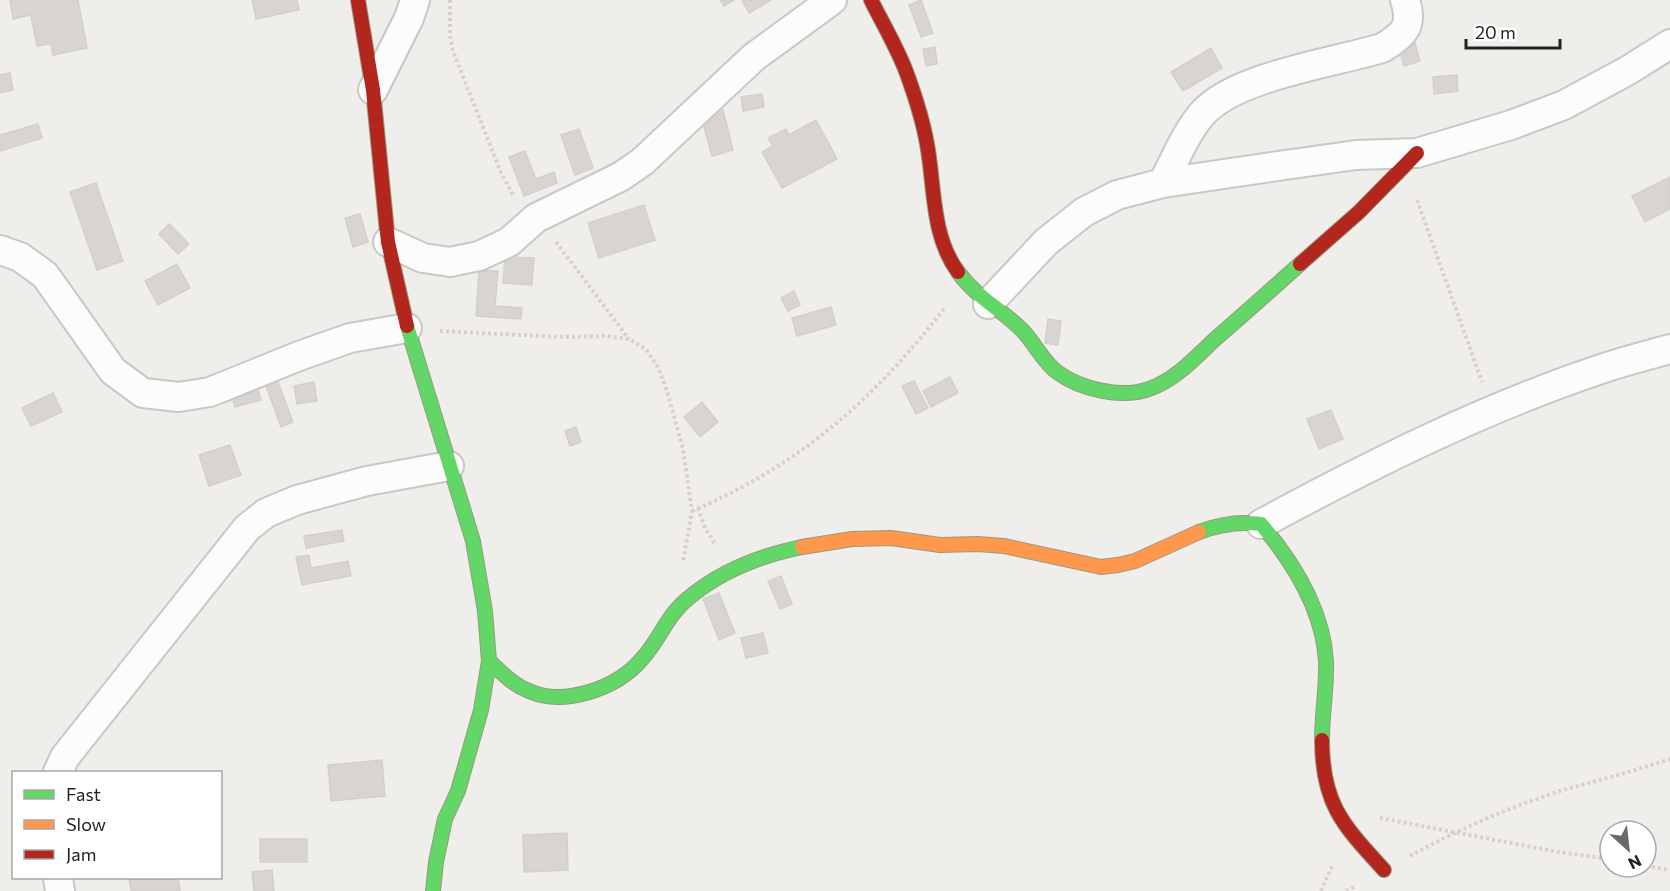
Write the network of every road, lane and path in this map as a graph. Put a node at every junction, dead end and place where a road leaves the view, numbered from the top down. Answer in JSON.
{"nodes":[{"id":1,"x":358,"y":0,"type":"edge"},
{"id":2,"x":415,"y":0,"type":"edge"},
{"id":3,"x":450,"y":0,"type":"edge"},
{"id":4,"x":832,"y":0,"type":"edge"},
{"id":5,"x":871,"y":0,"type":"edge"},
{"id":6,"x":1405,"y":0,"type":"edge"},
{"id":7,"x":1670,"y":44,"type":"edge"},
{"id":8,"x":373,"y":90,"type":"junction"},
{"id":9,"x":1411,"y":159,"type":"junction"},
{"id":10,"x":1163,"y":183,"type":"junction"},
{"id":11,"x":536,"y":218,"type":"junction"},
{"id":12,"x":388,"y":242,"type":"junction"},
{"id":13,"x":0,"y":250,"type":"edge"},
{"id":14,"x":965,"y":282,"type":"junction"},
{"id":15,"x":988,"y":304,"type":"junction"},
{"id":16,"x":407,"y":328,"type":"junction"},
{"id":17,"x":629,"y":339,"type":"junction"},
{"id":18,"x":1670,"y":349,"type":"edge"},
{"id":19,"x":1493,"y":410,"type":"junction"},
{"id":20,"x":449,"y":466,"type":"junction"},
{"id":21,"x":692,"y":511,"type":"junction"},
{"id":22,"x":1261,"y":524,"type":"junction"},
{"id":23,"x":680,"y":571,"type":"dead end"},
{"id":24,"x":489,"y":661,"type":"junction"},
{"id":25,"x":1670,"y":759,"type":"edge"},
{"id":26,"x":58,"y":771,"type":"edge"},
{"id":27,"x":1333,"y":808,"type":"junction"},
{"id":28,"x":1455,"y":832,"type":"junction"},
{"id":29,"x":1598,"y":857,"type":"edge"},
{"id":30,"x":1384,"y":870,"type":"junction"},
{"id":31,"x":433,"y":891,"type":"edge"},
{"id":32,"x":1346,"y":891,"type":"edge"}],
"edges":[{"from":1,"to":8,"type":"street"},
{"from":2,"to":8,"type":"street"},
{"from":3,"to":11,"type":"path"},
{"from":4,"to":11,"type":"street"},
{"from":5,"to":14,"type":"street"},
{"from":6,"to":10,"type":"street"},
{"from":7,"to":9,"type":"street"},
{"from":8,"to":12,"type":"street"},
{"from":9,"to":10,"type":"street"},
{"from":9,"to":15,"type":"street"},
{"from":9,"to":19,"type":"path"},
{"from":10,"to":15,"type":"street"},
{"from":11,"to":12,"type":"street"},
{"from":11,"to":17,"type":"path"},
{"from":12,"to":16,"type":"street"},
{"from":13,"to":16,"type":"street"},
{"from":14,"to":15,"type":"street"},
{"from":14,"to":21,"type":"path"},
{"from":16,"to":17,"type":"path"},
{"from":16,"to":20,"type":"street"},
{"from":17,"to":21,"type":"path"},
{"from":18,"to":19,"type":"street"},
{"from":19,"to":22,"type":"street"},
{"from":20,"to":24,"type":"street"},
{"from":20,"to":26,"type":"street"},
{"from":21,"to":23,"type":"path"},
{"from":22,"to":24,"type":"street"},
{"from":22,"to":27,"type":"street"},
{"from":24,"to":31,"type":"street"},
{"from":25,"to":28,"type":"path"},
{"from":27,"to":28,"type":"path"},
{"from":27,"to":30,"type":"street"},
{"from":28,"to":29,"type":"path"},
{"from":28,"to":30,"type":"path"},
{"from":30,"to":32,"type":"path"}]}
